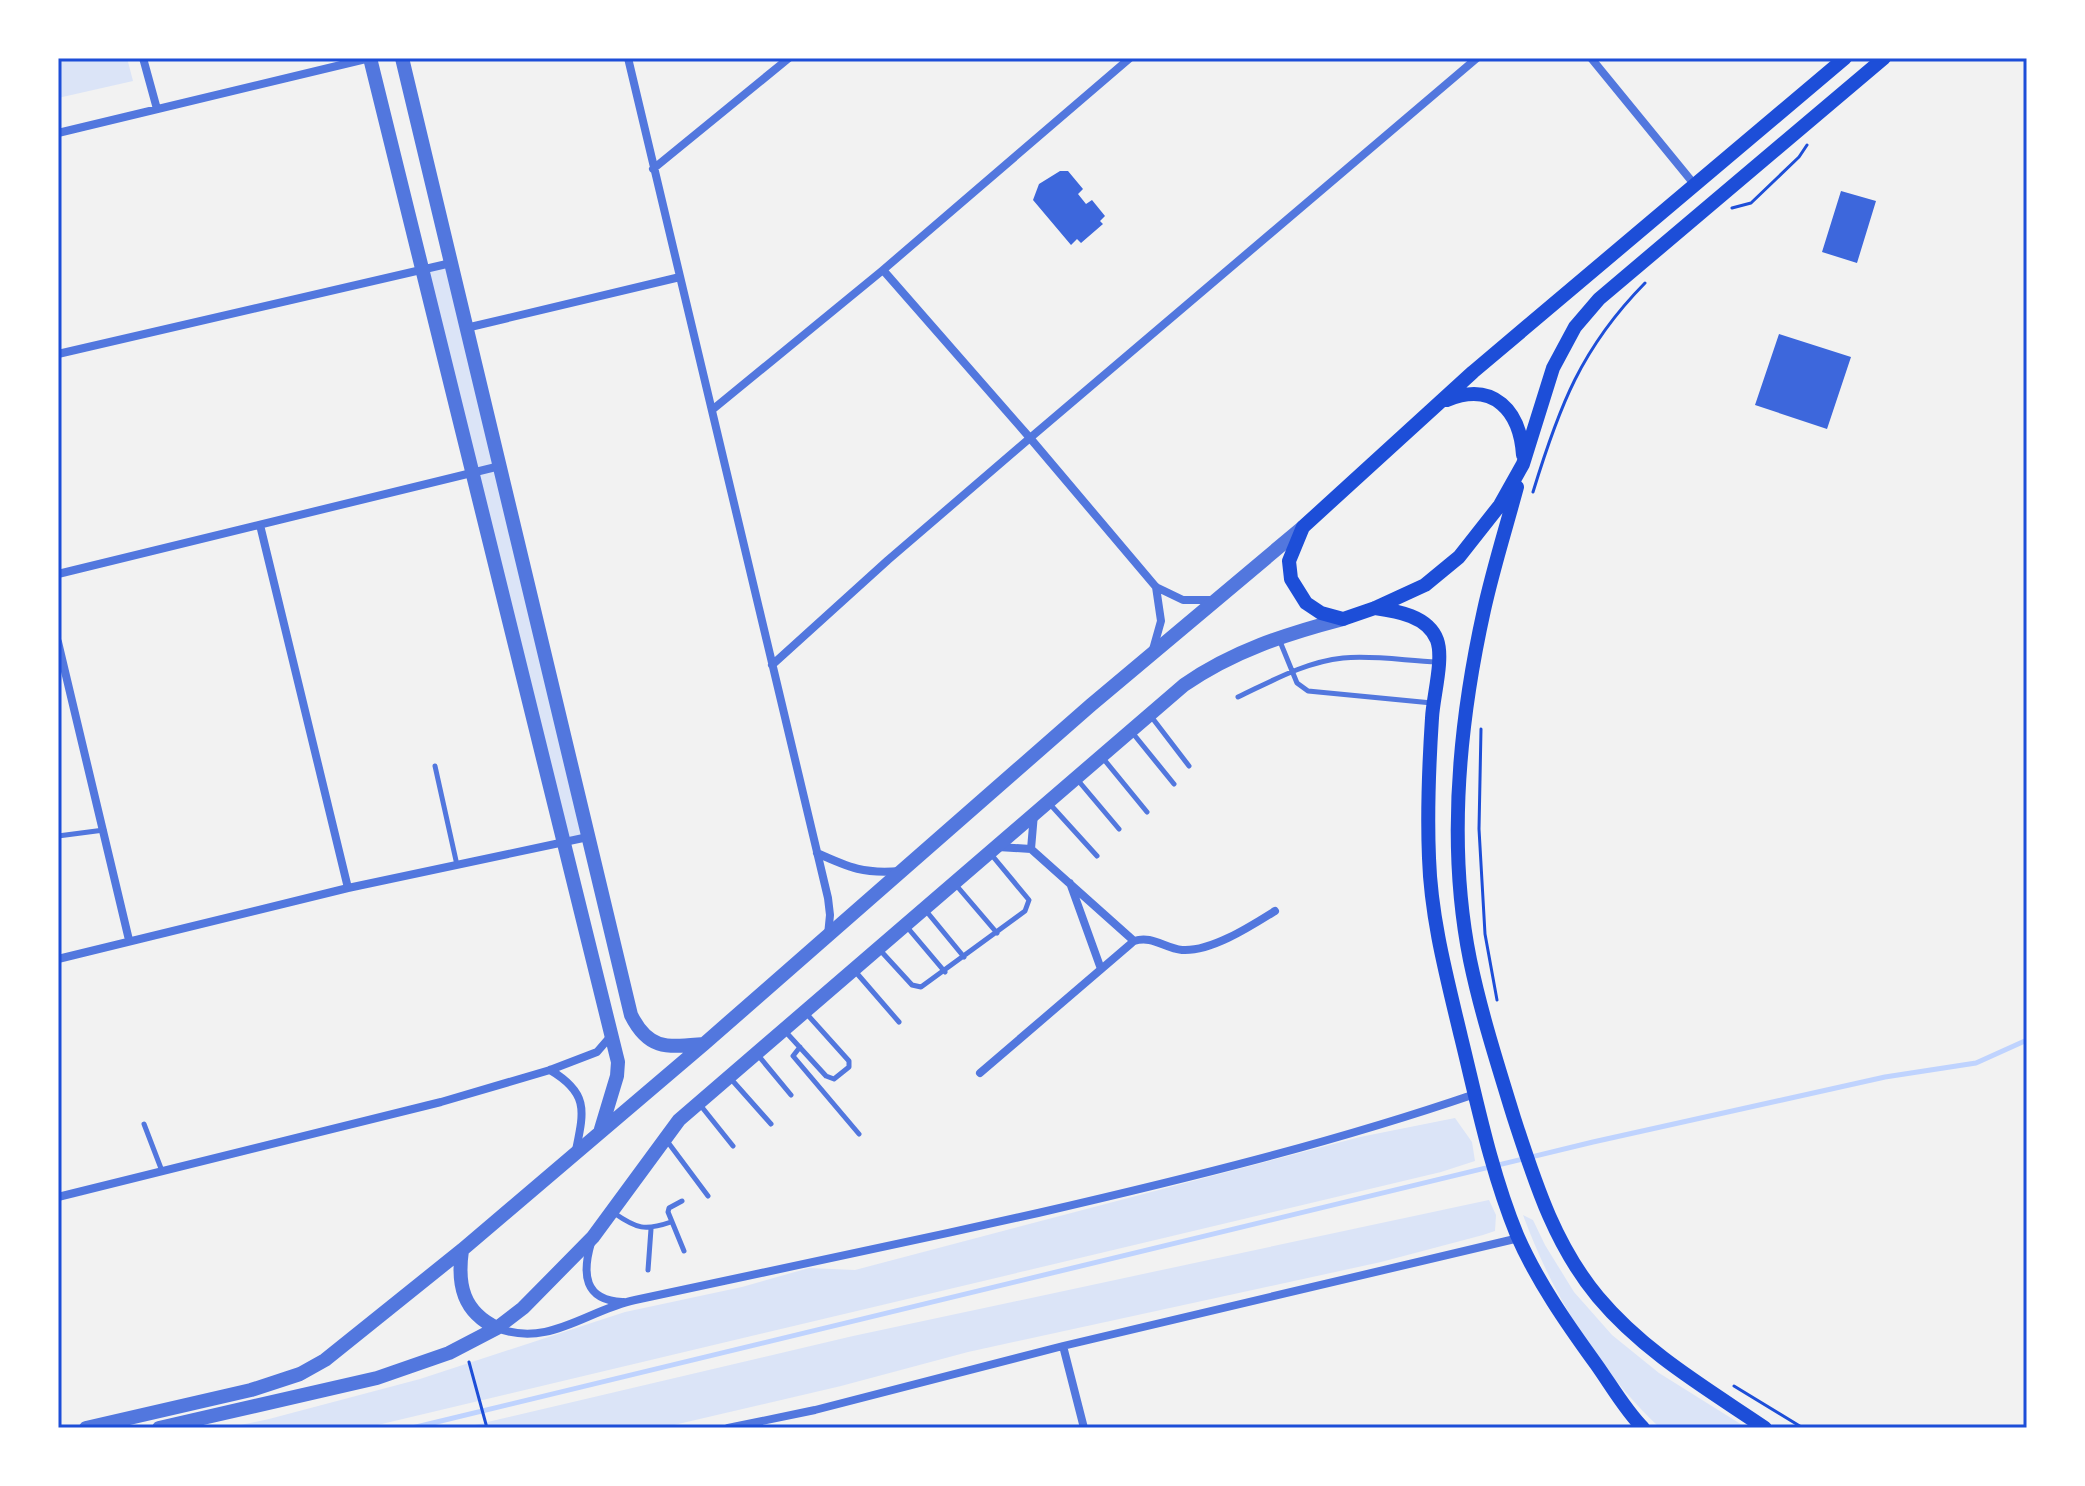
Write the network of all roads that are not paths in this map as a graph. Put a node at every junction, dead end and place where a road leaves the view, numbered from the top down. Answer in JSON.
{"nodes":[{"id":1,"x":143,"y":58,"type":"edge"},
{"id":2,"x":370,"y":58,"type":"edge"},
{"id":3,"x":402,"y":58,"type":"edge"},
{"id":4,"x":628,"y":58,"type":"edge"},
{"id":5,"x":789,"y":58,"type":"edge"},
{"id":6,"x":1130,"y":58,"type":"edge"},
{"id":7,"x":1459,"y":58,"type":"edge"},
{"id":8,"x":1477,"y":58,"type":"edge"},
{"id":9,"x":1591,"y":58,"type":"edge"},
{"id":10,"x":1845,"y":58,"type":"edge"},
{"id":11,"x":1884,"y":58,"type":"edge"},
{"id":12,"x":1466,"y":67,"type":"junction"},
{"id":13,"x":157,"y":109,"type":"junction"},
{"id":14,"x":58,"y":133,"type":"edge"},
{"id":15,"x":653,"y":169,"type":"junction"},
{"id":16,"x":1694,"y":184,"type":"junction"},
{"id":17,"x":451,"y":263,"type":"junction"},
{"id":18,"x":422,"y":268,"type":"junction"},
{"id":19,"x":883,"y":270,"type":"junction"},
{"id":20,"x":680,"y":277,"type":"junction"},
{"id":21,"x":466,"y":328,"type":"junction"},
{"id":22,"x":58,"y":354,"type":"edge"},
{"id":23,"x":1444,"y":401,"type":"junction"},
{"id":24,"x":712,"y":410,"type":"junction"},
{"id":25,"x":1030,"y":438,"type":"junction"},
{"id":26,"x":1523,"y":464,"type":"junction"},
{"id":27,"x":500,"y":466,"type":"junction"},
{"id":28,"x":472,"y":472,"type":"junction"},
{"id":29,"x":260,"y":525,"type":"junction"},
{"id":30,"x":1303,"y":527,"type":"junction"},
{"id":31,"x":58,"y":574,"type":"edge"},
{"id":32,"x":1156,"y":587,"type":"junction"},
{"id":33,"x":1215,"y":600,"type":"junction"},
{"id":34,"x":1375,"y":608,"type":"junction"},
{"id":35,"x":1343,"y":619,"type":"junction"},
{"id":36,"x":1279,"y":636,"type":"junction"},
{"id":37,"x":58,"y":642,"type":"edge"},
{"id":38,"x":1152,"y":653,"type":"junction"},
{"id":39,"x":1438,"y":662,"type":"junction"},
{"id":40,"x":772,"y":665,"type":"junction"},
{"id":41,"x":1292,"y":672,"type":"junction"},
{"id":42,"x":1238,"y":697,"type":"dead end"},
{"id":43,"x":1433,"y":703,"type":"junction"},
{"id":44,"x":1149,"y":714,"type":"junction"},
{"id":45,"x":1131,"y":730,"type":"junction"},
{"id":46,"x":1101,"y":756,"type":"junction"},
{"id":47,"x":435,"y":766,"type":"dead end"},
{"id":48,"x":1189,"y":766,"type":"dead end"},
{"id":49,"x":1075,"y":778,"type":"junction"},
{"id":50,"x":1174,"y":784,"type":"dead end"},
{"id":51,"x":1048,"y":801,"type":"junction"},
{"id":52,"x":1147,"y":812,"type":"dead end"},
{"id":53,"x":1035,"y":813,"type":"junction"},
{"id":54,"x":1119,"y":829,"type":"dead end"},
{"id":55,"x":104,"y":830,"type":"junction"},
{"id":56,"x":58,"y":836,"type":"edge"},
{"id":57,"x":588,"y":837,"type":"junction"},
{"id":58,"x":563,"y":842,"type":"junction"},
{"id":59,"x":1031,"y":849,"type":"junction"},
{"id":60,"x":993,"y":850,"type":"junction"},
{"id":61,"x":817,"y":853,"type":"junction"},
{"id":62,"x":1097,"y":856,"type":"dead end"},
{"id":63,"x":457,"y":865,"type":"junction"},
{"id":64,"x":903,"y":870,"type":"junction"},
{"id":65,"x":954,"y":883,"type":"junction"},
{"id":66,"x":1069,"y":883,"type":"junction"},
{"id":67,"x":348,"y":888,"type":"junction"},
{"id":68,"x":925,"y":909,"type":"junction"},
{"id":69,"x":1275,"y":911,"type":"dead end"},
{"id":70,"x":906,"y":925,"type":"junction"},
{"id":71,"x":997,"y":933,"type":"junction"},
{"id":72,"x":828,"y":935,"type":"junction"},
{"id":73,"x":129,"y":940,"type":"junction"},
{"id":74,"x":1134,"y":941,"type":"junction"},
{"id":75,"x":879,"y":948,"type":"junction"},
{"id":76,"x":964,"y":957,"type":"junction"},
{"id":77,"x":58,"y":959,"type":"edge"},
{"id":78,"x":1101,"y":969,"type":"junction"},
{"id":79,"x":853,"y":970,"type":"junction"},
{"id":80,"x":945,"y":972,"type":"junction"},
{"id":81,"x":805,"y":1011,"type":"junction"},
{"id":82,"x":899,"y":1022,"type":"dead end"},
{"id":83,"x":784,"y":1029,"type":"junction"},
{"id":84,"x":611,"y":1034,"type":"junction"},
{"id":85,"x":704,"y":1044,"type":"junction"},
{"id":86,"x":800,"y":1047,"type":"junction"},
{"id":87,"x":756,"y":1053,"type":"junction"},
{"id":88,"x":550,"y":1070,"type":"junction"},
{"id":89,"x":980,"y":1073,"type":"dead end"},
{"id":90,"x":728,"y":1075,"type":"junction"},
{"id":91,"x":791,"y":1095,"type":"dead end"},
{"id":92,"x":1477,"y":1100,"type":"junction"},
{"id":93,"x":697,"y":1103,"type":"junction"},
{"id":94,"x":144,"y":1124,"type":"dead end"},
{"id":95,"x":771,"y":1124,"type":"dead end"},
{"id":96,"x":601,"y":1129,"type":"junction"},
{"id":97,"x":859,"y":1134,"type":"dead end"},
{"id":98,"x":664,"y":1137,"type":"junction"},
{"id":99,"x":733,"y":1146,"type":"dead end"},
{"id":100,"x":575,"y":1153,"type":"junction"},
{"id":101,"x":162,"y":1172,"type":"junction"},
{"id":102,"x":708,"y":1196,"type":"dead end"},
{"id":103,"x":58,"y":1197,"type":"edge"},
{"id":104,"x":682,"y":1201,"type":"dead end"},
{"id":105,"x":611,"y":1211,"type":"junction"},
{"id":106,"x":671,"y":1222,"type":"junction"},
{"id":107,"x":651,"y":1229,"type":"junction"},
{"id":108,"x":593,"y":1237,"type":"junction"},
{"id":109,"x":1519,"y":1238,"type":"junction"},
{"id":110,"x":462,"y":1250,"type":"junction"},
{"id":111,"x":684,"y":1251,"type":"dead end"},
{"id":112,"x":648,"y":1270,"type":"dead end"},
{"id":113,"x":627,"y":1302,"type":"junction"},
{"id":114,"x":497,"y":1328,"type":"junction"},
{"id":115,"x":1063,"y":1346,"type":"junction"},
{"id":116,"x":1637,"y":1427,"type":"edge"},
{"id":117,"x":86,"y":1428,"type":"edge"},
{"id":118,"x":159,"y":1428,"type":"edge"},
{"id":119,"x":728,"y":1428,"type":"edge"},
{"id":120,"x":1084,"y":1428,"type":"edge"},
{"id":121,"x":1765,"y":1428,"type":"edge"}],
"edges":[{"from":1,"to":13,"type":"street"},
{"from":2,"to":13,"type":"street"},
{"from":2,"to":18,"type":"street"},
{"from":3,"to":17,"type":"street"},
{"from":4,"to":15,"type":"street"},
{"from":5,"to":15,"type":"street"},
{"from":6,"to":19,"type":"street"},
{"from":7,"to":12,"type":"street"},
{"from":8,"to":12,"type":"street"},
{"from":9,"to":16,"type":"street"},
{"from":10,"to":16,"type":"main road"},
{"from":11,"to":26,"type":"main road"},
{"from":12,"to":25,"type":"street"},
{"from":13,"to":14,"type":"street"},
{"from":15,"to":20,"type":"street"},
{"from":16,"to":23,"type":"main road"},
{"from":17,"to":18,"type":"street"},
{"from":17,"to":21,"type":"street"},
{"from":18,"to":22,"type":"street"},
{"from":18,"to":28,"type":"street"},
{"from":19,"to":24,"type":"street"},
{"from":19,"to":25,"type":"street"},
{"from":20,"to":21,"type":"street"},
{"from":20,"to":24,"type":"street"},
{"from":21,"to":27,"type":"street"},
{"from":23,"to":26,"type":"main road"},
{"from":23,"to":30,"type":"main road"},
{"from":24,"to":40,"type":"street"},
{"from":25,"to":32,"type":"street"},
{"from":25,"to":40,"type":"street"},
{"from":26,"to":34,"type":"main road"},
{"from":26,"to":121,"type":"main road"},
{"from":27,"to":28,"type":"street"},
{"from":27,"to":57,"type":"street"},
{"from":28,"to":29,"type":"street"},
{"from":28,"to":58,"type":"street"},
{"from":29,"to":31,"type":"street"},
{"from":29,"to":67,"type":"street"},
{"from":30,"to":33,"type":"street"},
{"from":30,"to":35,"type":"main road"},
{"from":32,"to":33,"type":"street"},
{"from":32,"to":38,"type":"street"},
{"from":33,"to":38,"type":"street"},
{"from":34,"to":35,"type":"main road"},
{"from":34,"to":39,"type":"main road"},
{"from":35,"to":36,"type":"street"},
{"from":36,"to":41,"type":"lane"},
{"from":36,"to":44,"type":"street"},
{"from":37,"to":55,"type":"street"},
{"from":38,"to":64,"type":"street"},
{"from":39,"to":41,"type":"lane"},
{"from":39,"to":43,"type":"main road"},
{"from":40,"to":61,"type":"street"},
{"from":41,"to":42,"type":"lane"},
{"from":41,"to":43,"type":"lane"},
{"from":43,"to":92,"type":"main road"},
{"from":44,"to":45,"type":"street"},
{"from":44,"to":48,"type":"lane"},
{"from":45,"to":46,"type":"street"},
{"from":45,"to":50,"type":"lane"},
{"from":46,"to":49,"type":"street"},
{"from":46,"to":52,"type":"lane"},
{"from":47,"to":63,"type":"lane"},
{"from":49,"to":51,"type":"street"},
{"from":49,"to":54,"type":"lane"},
{"from":51,"to":53,"type":"street"},
{"from":51,"to":62,"type":"lane"},
{"from":53,"to":59,"type":"street"},
{"from":53,"to":60,"type":"street"},
{"from":55,"to":56,"type":"lane"},
{"from":55,"to":73,"type":"street"},
{"from":57,"to":58,"type":"street"},
{"from":57,"to":85,"type":"street"},
{"from":58,"to":63,"type":"street"},
{"from":58,"to":84,"type":"street"},
{"from":59,"to":60,"type":"street"},
{"from":59,"to":66,"type":"street"},
{"from":60,"to":65,"type":"street"},
{"from":60,"to":71,"type":"lane"},
{"from":61,"to":64,"type":"street"},
{"from":61,"to":72,"type":"street"},
{"from":63,"to":67,"type":"street"},
{"from":64,"to":72,"type":"street"},
{"from":65,"to":68,"type":"street"},
{"from":65,"to":71,"type":"lane"},
{"from":66,"to":74,"type":"street"},
{"from":66,"to":78,"type":"street"},
{"from":67,"to":73,"type":"street"},
{"from":68,"to":70,"type":"street"},
{"from":68,"to":76,"type":"lane"},
{"from":69,"to":74,"type":"street"},
{"from":70,"to":75,"type":"street"},
{"from":70,"to":80,"type":"lane"},
{"from":71,"to":76,"type":"lane"},
{"from":72,"to":85,"type":"street"},
{"from":73,"to":77,"type":"street"},
{"from":74,"to":78,"type":"street"},
{"from":75,"to":79,"type":"street"},
{"from":75,"to":80,"type":"lane"},
{"from":76,"to":80,"type":"lane"},
{"from":78,"to":89,"type":"street"},
{"from":79,"to":81,"type":"street"},
{"from":79,"to":82,"type":"lane"},
{"from":81,"to":83,"type":"street"},
{"from":81,"to":86,"type":"lane"},
{"from":83,"to":86,"type":"lane"},
{"from":83,"to":87,"type":"street"},
{"from":84,"to":88,"type":"street"},
{"from":84,"to":96,"type":"street"},
{"from":85,"to":96,"type":"street"},
{"from":86,"to":97,"type":"lane"},
{"from":87,"to":90,"type":"street"},
{"from":87,"to":91,"type":"lane"},
{"from":88,"to":100,"type":"street"},
{"from":88,"to":101,"type":"street"},
{"from":90,"to":93,"type":"street"},
{"from":90,"to":95,"type":"lane"},
{"from":92,"to":109,"type":"main road"},
{"from":92,"to":113,"type":"street"},
{"from":93,"to":98,"type":"street"},
{"from":93,"to":99,"type":"lane"},
{"from":94,"to":101,"type":"lane"},
{"from":96,"to":100,"type":"street"},
{"from":98,"to":102,"type":"lane"},
{"from":98,"to":105,"type":"street"},
{"from":100,"to":110,"type":"street"},
{"from":101,"to":103,"type":"street"},
{"from":104,"to":106,"type":"lane"},
{"from":105,"to":107,"type":"lane"},
{"from":105,"to":108,"type":"street"},
{"from":106,"to":107,"type":"lane"},
{"from":106,"to":111,"type":"lane"},
{"from":107,"to":112,"type":"lane"},
{"from":108,"to":113,"type":"street"},
{"from":108,"to":114,"type":"street"},
{"from":109,"to":115,"type":"street"},
{"from":109,"to":116,"type":"main road"},
{"from":110,"to":114,"type":"street"},
{"from":110,"to":117,"type":"street"},
{"from":113,"to":114,"type":"street"},
{"from":114,"to":118,"type":"street"},
{"from":115,"to":119,"type":"street"},
{"from":115,"to":120,"type":"street"}]}
